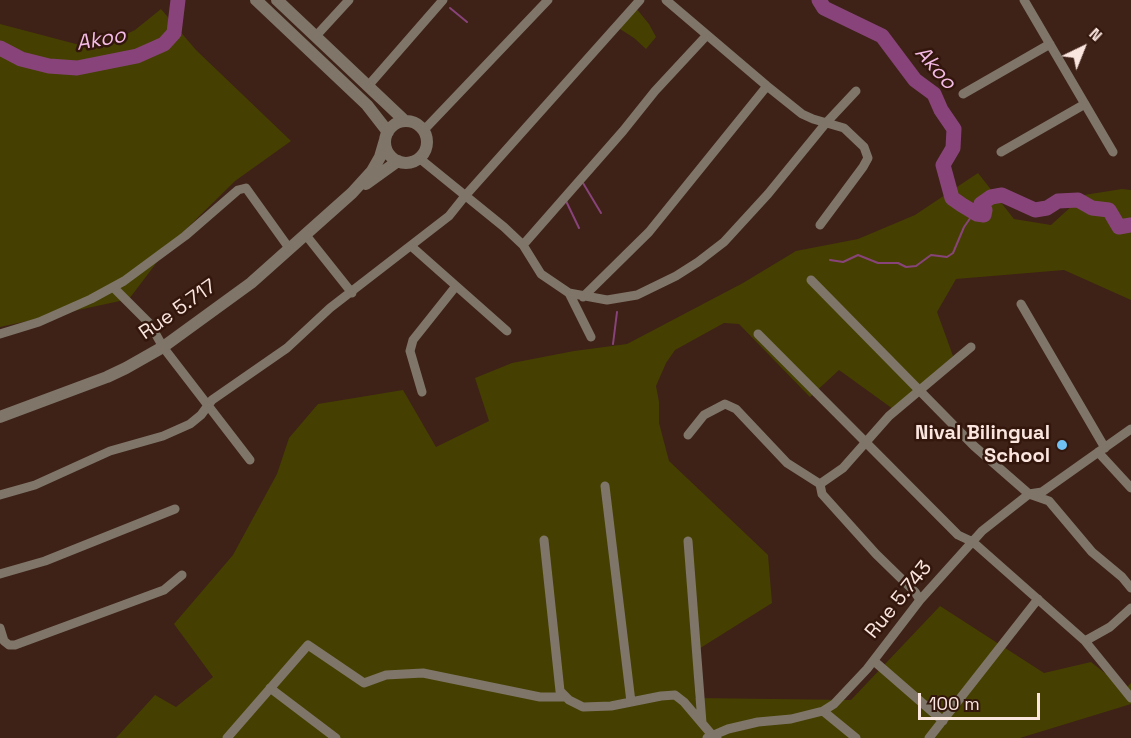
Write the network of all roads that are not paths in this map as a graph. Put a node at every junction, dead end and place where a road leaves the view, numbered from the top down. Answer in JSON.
{"nodes":[{"id":1,"x":256,"y":0,"type":"edge"},
{"id":2,"x":277,"y":0,"type":"edge"},
{"id":3,"x":349,"y":0,"type":"edge"},
{"id":4,"x":443,"y":0,"type":"edge"},
{"id":5,"x":548,"y":0,"type":"edge"},
{"id":6,"x":640,"y":0,"type":"edge"},
{"id":7,"x":666,"y":0,"type":"edge"},
{"id":8,"x":1024,"y":0,"type":"edge"},
{"id":9,"x":707,"y":35,"type":"junction"},
{"id":10,"x":315,"y":37,"type":"junction"},
{"id":11,"x":1050,"y":44,"type":"junction"},
{"id":12,"x":368,"y":86,"type":"junction"},
{"id":13,"x":767,"y":86,"type":"junction"},
{"id":14,"x":856,"y":91,"type":"dead end"},
{"id":15,"x":963,"y":94,"type":"dead end"},
{"id":16,"x":1085,"y":104,"type":"junction"},
{"id":17,"x":405,"y":121,"type":"junction"},
{"id":18,"x":826,"y":123,"type":"junction"},
{"id":19,"x":424,"y":130,"type":"junction"},
{"id":20,"x":387,"y":136,"type":"junction"},
{"id":21,"x":1001,"y":152,"type":"dead end"},
{"id":22,"x":1113,"y":152,"type":"dead end"},
{"id":23,"x":419,"y":158,"type":"junction"},
{"id":24,"x":398,"y":161,"type":"junction"},
{"id":25,"x":352,"y":193,"type":"junction"},
{"id":26,"x":465,"y":196,"type":"junction"},
{"id":27,"x":820,"y":225,"type":"dead end"},
{"id":28,"x":305,"y":234,"type":"junction"},
{"id":29,"x":523,"y":245,"type":"junction"},
{"id":30,"x":411,"y":246,"type":"junction"},
{"id":31,"x":289,"y":248,"type":"junction"},
{"id":32,"x":811,"y":280,"type":"dead end"},
{"id":33,"x":456,"y":286,"type":"junction"},
{"id":34,"x":113,"y":287,"type":"junction"},
{"id":35,"x":352,"y":293,"type":"junction"},
{"id":36,"x":569,"y":293,"type":"junction"},
{"id":37,"x":583,"y":297,"type":"junction"},
{"id":38,"x":1022,"y":304,"type":"dead end"},
{"id":39,"x":507,"y":331,"type":"dead end"},
{"id":40,"x":0,"y":334,"type":"edge"},
{"id":41,"x":758,"y":334,"type":"dead end"},
{"id":42,"x":591,"y":337,"type":"dead end"},
{"id":43,"x":163,"y":347,"type":"junction"},
{"id":44,"x":971,"y":347,"type":"dead end"},
{"id":45,"x":919,"y":391,"type":"junction"},
{"id":46,"x":422,"y":392,"type":"dead end"},
{"id":47,"x":208,"y":404,"type":"junction"},
{"id":48,"x":0,"y":417,"type":"edge"},
{"id":49,"x":1131,"y":429,"type":"edge"},
{"id":50,"x":688,"y":435,"type":"dead end"},
{"id":51,"x":866,"y":443,"type":"junction"},
{"id":52,"x":1102,"y":450,"type":"junction"},
{"id":53,"x":250,"y":460,"type":"dead end"},
{"id":54,"x":820,"y":484,"type":"junction"},
{"id":55,"x":605,"y":486,"type":"dead end"},
{"id":56,"x":1131,"y":488,"type":"edge"},
{"id":57,"x":1029,"y":494,"type":"junction"},
{"id":58,"x":0,"y":495,"type":"edge"},
{"id":59,"x":175,"y":509,"type":"dead end"},
{"id":60,"x":544,"y":540,"type":"dead end"},
{"id":61,"x":688,"y":541,"type":"dead end"},
{"id":62,"x":973,"y":542,"type":"junction"},
{"id":63,"x":0,"y":574,"type":"edge"},
{"id":64,"x":182,"y":575,"type":"dead end"},
{"id":65,"x":1131,"y":588,"type":"edge"},
{"id":66,"x":1038,"y":599,"type":"junction"},
{"id":67,"x":920,"y":600,"type":"junction"},
{"id":68,"x":1131,"y":608,"type":"edge"},
{"id":69,"x":0,"y":628,"type":"edge"},
{"id":70,"x":1085,"y":641,"type":"junction"},
{"id":71,"x":874,"y":661,"type":"junction"},
{"id":72,"x":270,"y":688,"type":"junction"},
{"id":73,"x":566,"y":697,"type":"junction"},
{"id":74,"x":1131,"y":698,"type":"edge"},
{"id":75,"x":631,"y":702,"type":"junction"},
{"id":76,"x":823,"y":711,"type":"junction"},
{"id":77,"x":943,"y":721,"type":"junction"},
{"id":78,"x":702,"y":723,"type":"junction"},
{"id":79,"x":712,"y":737,"type":"edge"},
{"id":80,"x":227,"y":738,"type":"edge"},
{"id":81,"x":336,"y":738,"type":"edge"},
{"id":82,"x":856,"y":738,"type":"edge"},
{"id":83,"x":929,"y":738,"type":"edge"}],
"edges":[{"from":1,"to":20,"type":"street"},
{"from":2,"to":10,"type":"street"},
{"from":3,"to":10,"type":"street"},
{"from":4,"to":12,"type":"street"},
{"from":5,"to":19,"type":"street"},
{"from":6,"to":26,"type":"street"},
{"from":7,"to":9,"type":"street"},
{"from":8,"to":11,"type":"street"},
{"from":9,"to":13,"type":"street"},
{"from":9,"to":29,"type":"street"},
{"from":10,"to":12,"type":"street"},
{"from":11,"to":15,"type":"street"},
{"from":11,"to":16,"type":"street"},
{"from":12,"to":17,"type":"street"},
{"from":13,"to":18,"type":"street"},
{"from":13,"to":37,"type":"street"},
{"from":14,"to":18,"type":"street"},
{"from":16,"to":21,"type":"street"},
{"from":16,"to":22,"type":"street"},
{"from":17,"to":19,"type":"street"},
{"from":17,"to":20,"type":"street"},
{"from":18,"to":27,"type":"street"},
{"from":18,"to":37,"type":"street"},
{"from":19,"to":23,"type":"street"},
{"from":20,"to":24,"type":"street"},
{"from":20,"to":25,"type":"street","name":"Rue 5.717"},
{"from":23,"to":24,"type":"street"},
{"from":23,"to":26,"type":"street"},
{"from":24,"to":25,"type":"street","name":"Rue 5.717"},
{"from":25,"to":28,"type":"street","name":"Rue 5.717"},
{"from":26,"to":29,"type":"street"},
{"from":26,"to":30,"type":"street"},
{"from":28,"to":31,"type":"street","name":"Rue 5.717"},
{"from":28,"to":35,"type":"street"},
{"from":29,"to":36,"type":"street"},
{"from":30,"to":33,"type":"street"},
{"from":30,"to":35,"type":"street"},
{"from":31,"to":34,"type":"street"},
{"from":31,"to":43,"type":"street","name":"Rue 5.717"},
{"from":32,"to":45,"type":"street"},
{"from":33,"to":39,"type":"street"},
{"from":33,"to":46,"type":"street"},
{"from":34,"to":40,"type":"street"},
{"from":34,"to":43,"type":"street"},
{"from":35,"to":47,"type":"street"},
{"from":36,"to":37,"type":"street"},
{"from":36,"to":42,"type":"street"},
{"from":38,"to":52,"type":"street"},
{"from":41,"to":51,"type":"street"},
{"from":43,"to":47,"type":"street"},
{"from":43,"to":48,"type":"street","name":"Rue 5.717"},
{"from":44,"to":45,"type":"street"},
{"from":45,"to":51,"type":"street"},
{"from":45,"to":57,"type":"street"},
{"from":47,"to":53,"type":"street"},
{"from":47,"to":58,"type":"street"},
{"from":49,"to":52,"type":"street","name":"Rue 5.743"},
{"from":50,"to":54,"type":"street"},
{"from":51,"to":54,"type":"street"},
{"from":51,"to":62,"type":"street"},
{"from":52,"to":56,"type":"street"},
{"from":52,"to":57,"type":"street","name":"Rue 5.743"},
{"from":54,"to":67,"type":"street"},
{"from":55,"to":75,"type":"street"},
{"from":57,"to":62,"type":"street","name":"Rue 5.743"},
{"from":57,"to":65,"type":"street"},
{"from":59,"to":63,"type":"street"},
{"from":60,"to":73,"type":"street"},
{"from":61,"to":78,"type":"street"},
{"from":62,"to":66,"type":"street"},
{"from":62,"to":67,"type":"street","name":"Rue 5.743"},
{"from":64,"to":69,"type":"street"},
{"from":66,"to":70,"type":"street"},
{"from":66,"to":77,"type":"street"},
{"from":67,"to":71,"type":"street","name":"Rue 5.743"},
{"from":68,"to":70,"type":"street"},
{"from":70,"to":74,"type":"street"},
{"from":71,"to":76,"type":"street","name":"Rue 5.743"},
{"from":71,"to":77,"type":"street"},
{"from":72,"to":73,"type":"street"},
{"from":72,"to":80,"type":"street"},
{"from":72,"to":81,"type":"street"},
{"from":73,"to":75,"type":"street"},
{"from":75,"to":78,"type":"street"},
{"from":76,"to":79,"type":"street","name":"Rue 5.743"},
{"from":76,"to":82,"type":"street"},
{"from":77,"to":83,"type":"street"},
{"from":78,"to":79,"type":"street"}]}
